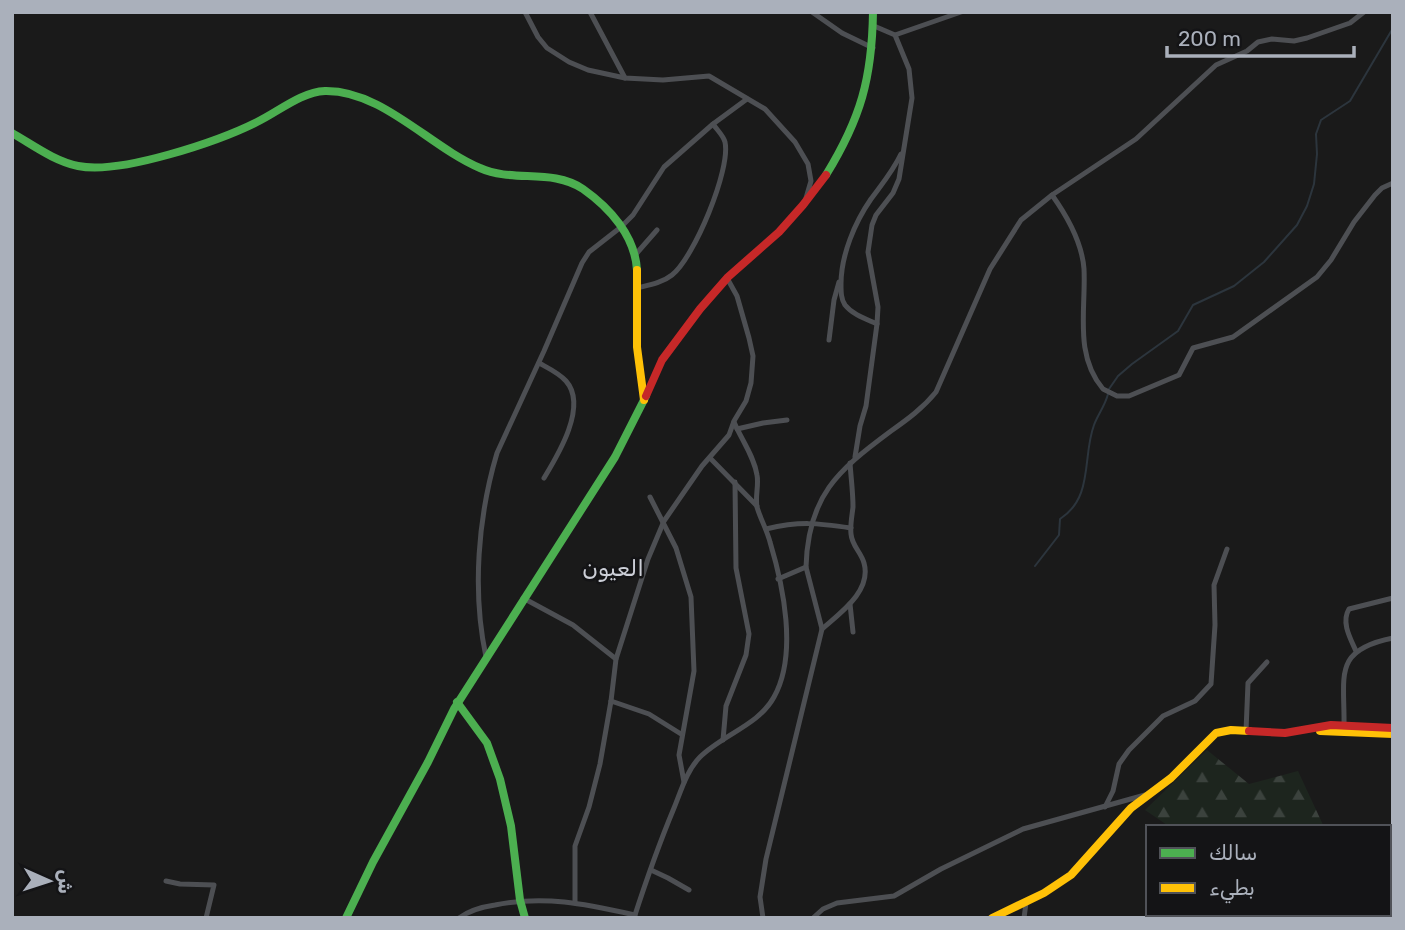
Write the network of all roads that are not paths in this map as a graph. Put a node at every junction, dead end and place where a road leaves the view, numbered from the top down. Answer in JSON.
{"nodes":[{"id":1,"x":525,"y":12,"type":"edge"},
{"id":2,"x":590,"y":12,"type":"edge"},
{"id":3,"x":812,"y":12,"type":"edge"},
{"id":4,"x":873,"y":12,"type":"edge"},
{"id":5,"x":961,"y":12,"type":"edge"},
{"id":6,"x":1364,"y":12,"type":"edge"},
{"id":7,"x":874,"y":26,"type":"junction"},
{"id":8,"x":895,"y":36,"type":"junction"},
{"id":9,"x":873,"y":48,"type":"junction"},
{"id":10,"x":625,"y":78,"type":"junction"},
{"id":11,"x":747,"y":99,"type":"junction"},
{"id":12,"x":713,"y":124,"type":"junction"},
{"id":13,"x":12,"y":133,"type":"edge"},
{"id":14,"x":902,"y":151,"type":"junction"},
{"id":15,"x":1393,"y":183,"type":"edge"},
{"id":16,"x":1052,"y":195,"type":"junction"},
{"id":17,"x":804,"y":203,"type":"junction"},
{"id":18,"x":621,"y":228,"type":"junction"},
{"id":19,"x":657,"y":230,"type":"dead end"},
{"id":20,"x":636,"y":254,"type":"junction"},
{"id":21,"x":841,"y":275,"type":"junction"},
{"id":22,"x":727,"y":278,"type":"junction"},
{"id":23,"x":637,"y":288,"type":"junction"},
{"id":24,"x":877,"y":324,"type":"junction"},
{"id":25,"x":829,"y":340,"type":"dead end"},
{"id":26,"x":539,"y":363,"type":"junction"},
{"id":27,"x":645,"y":400,"type":"junction"},
{"id":28,"x":787,"y":420,"type":"dead end"},
{"id":29,"x":734,"y":421,"type":"junction"},
{"id":30,"x":737,"y":429,"type":"junction"},
{"id":31,"x":710,"y":458,"type":"junction"},
{"id":32,"x":853,"y":460,"type":"junction"},
{"id":33,"x":544,"y":478,"type":"dead end"},
{"id":34,"x":735,"y":482,"type":"junction"},
{"id":35,"x":650,"y":497,"type":"dead end"},
{"id":36,"x":757,"y":507,"type":"junction"},
{"id":37,"x":664,"y":521,"type":"junction"},
{"id":38,"x":811,"y":522,"type":"junction"},
{"id":39,"x":851,"y":528,"type":"junction"},
{"id":40,"x":766,"y":529,"type":"junction"},
{"id":41,"x":1227,"y":549,"type":"dead end"},
{"id":42,"x":806,"y":567,"type":"junction"},
{"id":43,"x":778,"y":579,"type":"junction"},
{"id":44,"x":523,"y":598,"type":"junction"},
{"id":45,"x":1393,"y":598,"type":"edge"},
{"id":46,"x":850,"y":604,"type":"junction"},
{"id":47,"x":822,"y":629,"type":"junction"},
{"id":48,"x":853,"y":632,"type":"dead end"},
{"id":49,"x":1393,"y":638,"type":"edge"},
{"id":50,"x":1356,"y":651,"type":"junction"},
{"id":51,"x":485,"y":657,"type":"junction"},
{"id":52,"x":615,"y":659,"type":"junction"},
{"id":53,"x":1267,"y":662,"type":"dead end"},
{"id":54,"x":611,"y":701,"type":"junction"},
{"id":55,"x":457,"y":702,"type":"junction"},
{"id":56,"x":1343,"y":728,"type":"junction"},
{"id":57,"x":1393,"y":728,"type":"edge"},
{"id":58,"x":1246,"y":731,"type":"junction"},
{"id":59,"x":681,"y":734,"type":"junction"},
{"id":60,"x":1393,"y":734,"type":"edge"},
{"id":61,"x":723,"y":740,"type":"junction"},
{"id":62,"x":684,"y":782,"type":"junction"},
{"id":63,"x":1145,"y":795,"type":"junction"},
{"id":64,"x":1105,"y":807,"type":"junction"},
{"id":65,"x":651,"y":870,"type":"junction"},
{"id":66,"x":166,"y":881,"type":"dead end"},
{"id":67,"x":688,"y":890,"type":"dead end"},
{"id":68,"x":520,"y":900,"type":"junction"},
{"id":69,"x":575,"y":902,"type":"junction"},
{"id":70,"x":1026,"y":902,"type":"junction"},
{"id":71,"x":634,"y":916,"type":"edge"},
{"id":72,"x":206,"y":918,"type":"edge"},
{"id":73,"x":346,"y":918,"type":"edge"},
{"id":74,"x":459,"y":918,"type":"edge"},
{"id":75,"x":525,"y":918,"type":"edge"},
{"id":76,"x":763,"y":918,"type":"edge"},
{"id":77,"x":813,"y":918,"type":"edge"},
{"id":78,"x":992,"y":918,"type":"edge"},
{"id":79,"x":1024,"y":918,"type":"edge"}],
"edges":[{"from":1,"to":10,"type":"street"},
{"from":2,"to":10,"type":"street"},
{"from":3,"to":9,"type":"street"},
{"from":4,"to":7,"type":"street"},
{"from":5,"to":8,"type":"street"},
{"from":6,"to":16,"type":"street"},
{"from":7,"to":8,"type":"street"},
{"from":7,"to":9,"type":"street"},
{"from":8,"to":14,"type":"street"},
{"from":9,"to":17,"type":"street"},
{"from":10,"to":11,"type":"street"},
{"from":11,"to":12,"type":"street"},
{"from":11,"to":17,"type":"street"},
{"from":12,"to":18,"type":"street"},
{"from":12,"to":23,"type":"street"},
{"from":13,"to":18,"type":"street"},
{"from":14,"to":21,"type":"street"},
{"from":14,"to":24,"type":"street"},
{"from":15,"to":16,"type":"street"},
{"from":16,"to":32,"type":"street"},
{"from":17,"to":22,"type":"street"},
{"from":18,"to":20,"type":"street"},
{"from":18,"to":26,"type":"street"},
{"from":19,"to":20,"type":"street"},
{"from":20,"to":23,"type":"street"},
{"from":21,"to":24,"type":"street"},
{"from":21,"to":25,"type":"street"},
{"from":22,"to":27,"type":"street"},
{"from":22,"to":29,"type":"street"},
{"from":23,"to":27,"type":"street"},
{"from":24,"to":32,"type":"street"},
{"from":26,"to":33,"type":"street"},
{"from":26,"to":51,"type":"street"},
{"from":27,"to":44,"type":"street"},
{"from":28,"to":30,"type":"street"},
{"from":29,"to":30,"type":"street"},
{"from":29,"to":31,"type":"street"},
{"from":30,"to":36,"type":"street"},
{"from":31,"to":34,"type":"street"},
{"from":31,"to":37,"type":"street"},
{"from":32,"to":38,"type":"street"},
{"from":32,"to":39,"type":"street"},
{"from":34,"to":36,"type":"street"},
{"from":34,"to":61,"type":"street"},
{"from":35,"to":37,"type":"street"},
{"from":36,"to":40,"type":"street"},
{"from":37,"to":52,"type":"street"},
{"from":37,"to":59,"type":"street"},
{"from":38,"to":39,"type":"street"},
{"from":38,"to":40,"type":"street"},
{"from":38,"to":42,"type":"street"},
{"from":39,"to":46,"type":"street"},
{"from":40,"to":43,"type":"street"},
{"from":41,"to":64,"type":"street"},
{"from":42,"to":43,"type":"street"},
{"from":42,"to":47,"type":"street"},
{"from":43,"to":61,"type":"street"},
{"from":44,"to":51,"type":"street"},
{"from":44,"to":52,"type":"street"},
{"from":45,"to":50,"type":"street"},
{"from":46,"to":47,"type":"street"},
{"from":46,"to":48,"type":"street"},
{"from":47,"to":76,"type":"street"},
{"from":49,"to":50,"type":"street"},
{"from":50,"to":56,"type":"street"},
{"from":51,"to":55,"type":"street"},
{"from":52,"to":54,"type":"street"},
{"from":53,"to":58,"type":"street"},
{"from":54,"to":59,"type":"street"},
{"from":54,"to":69,"type":"street"},
{"from":55,"to":68,"type":"street"},
{"from":55,"to":73,"type":"street"},
{"from":56,"to":57,"type":"street"},
{"from":56,"to":58,"type":"street"},
{"from":56,"to":60,"type":"street"},
{"from":58,"to":63,"type":"street"},
{"from":59,"to":62,"type":"street"},
{"from":61,"to":62,"type":"street"},
{"from":62,"to":65,"type":"street"},
{"from":63,"to":64,"type":"street"},
{"from":63,"to":70,"type":"street"},
{"from":64,"to":77,"type":"street"},
{"from":65,"to":67,"type":"street"},
{"from":65,"to":71,"type":"street"},
{"from":66,"to":72,"type":"street"},
{"from":68,"to":69,"type":"street"},
{"from":68,"to":74,"type":"street"},
{"from":68,"to":75,"type":"street"},
{"from":69,"to":71,"type":"street"},
{"from":70,"to":78,"type":"street"},
{"from":70,"to":79,"type":"street"}]}
